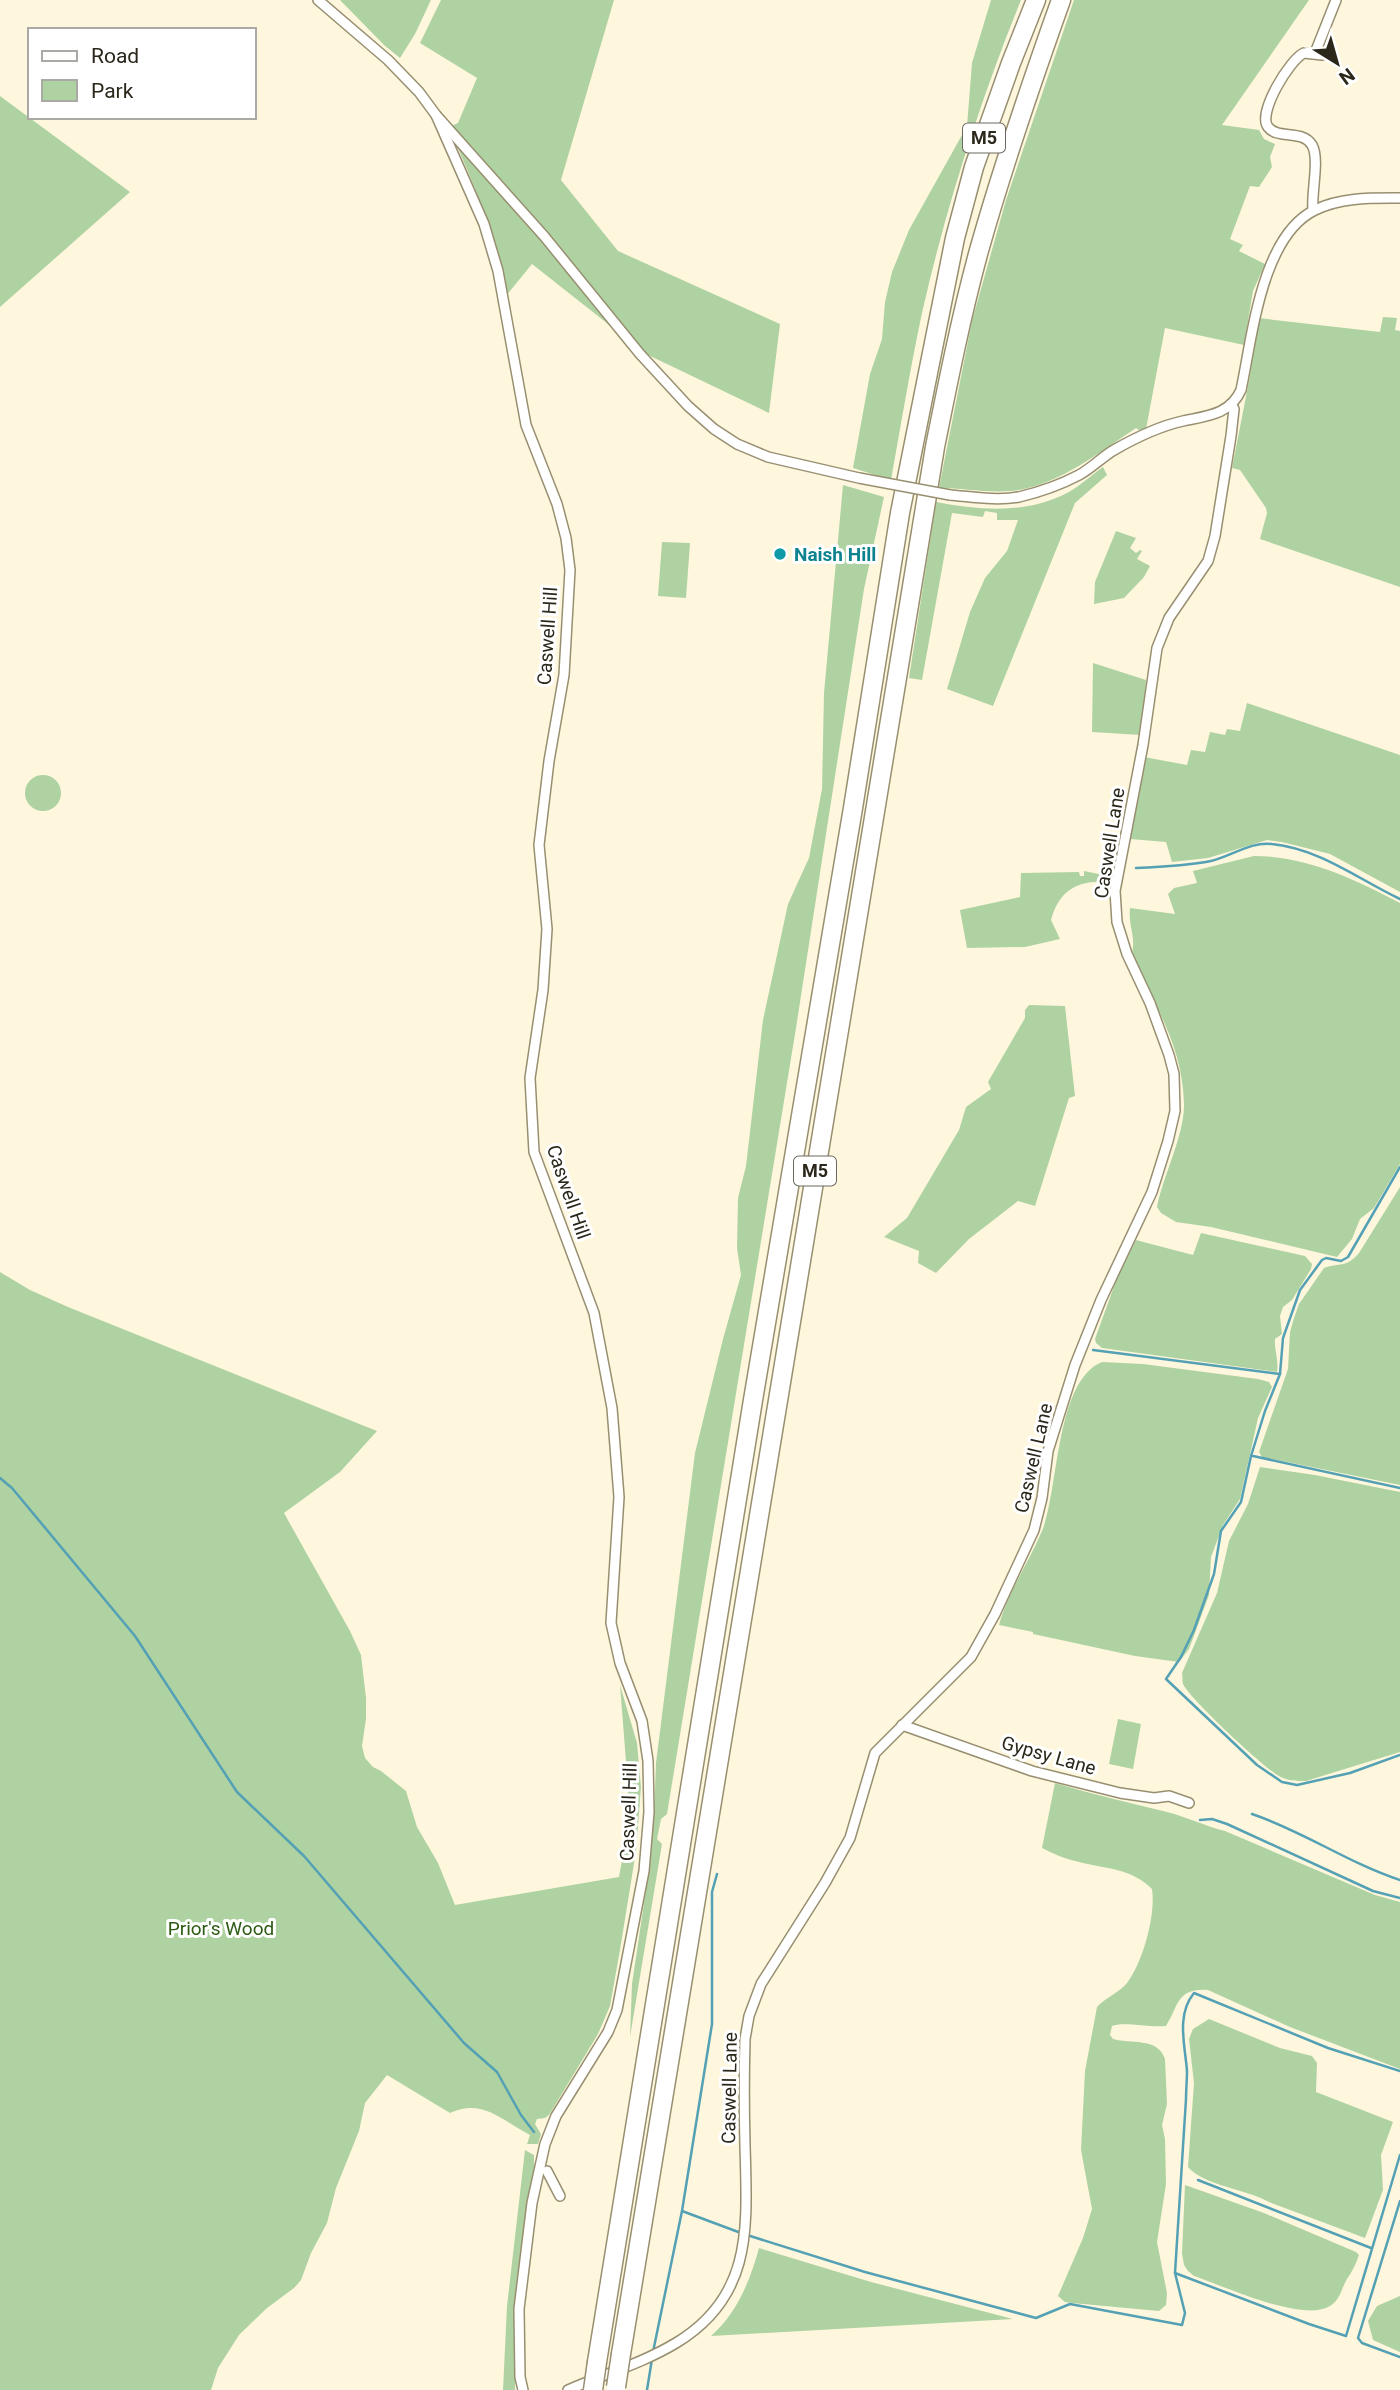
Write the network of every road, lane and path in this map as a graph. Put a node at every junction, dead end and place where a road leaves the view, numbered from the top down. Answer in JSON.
{"nodes":[{"id":1,"x":318,"y":0,"type":"edge"},
{"id":2,"x":1036,"y":0,"type":"edge"},
{"id":3,"x":1061,"y":0,"type":"edge"},
{"id":4,"x":1336,"y":0,"type":"edge"},
{"id":5,"x":436,"y":115,"type":"junction"},
{"id":6,"x":1400,"y":198,"type":"edge"},
{"id":7,"x":1313,"y":210,"type":"junction"},
{"id":8,"x":1231,"y":404,"type":"junction"},
{"id":9,"x":902,"y":1725,"type":"junction"},
{"id":10,"x":1189,"y":1803,"type":"dead end"},
{"id":11,"x":547,"y":2171,"type":"dead end"},
{"id":12,"x":536,"y":2188,"type":"junction"},
{"id":13,"x":616,"y":2388,"type":"edge"},
{"id":14,"x":523,"y":2390,"type":"edge"},
{"id":15,"x":568,"y":2390,"type":"edge"},
{"id":16,"x":593,"y":2390,"type":"edge"}],
"edges":[{"from":1,"to":5,"type":"street"},
{"from":2,"to":16,"type":"highway","number":"M5","bridge":true},
{"from":3,"to":13,"type":"highway","number":"M5","bridge":true},
{"from":4,"to":7,"type":"street"},
{"from":5,"to":8,"type":"street","bridge":true},
{"from":5,"to":12,"type":"street","name":"Caswell Hill"},
{"from":6,"to":7,"type":"street"},
{"from":7,"to":8,"type":"street"},
{"from":8,"to":9,"type":"street","name":"Caswell Lane"},
{"from":9,"to":10,"type":"street","name":"Gypsy Lane"},
{"from":9,"to":15,"type":"street","name":"Caswell Lane"},
{"from":11,"to":12,"type":"street"},
{"from":12,"to":14,"type":"street","name":"Caswell Hill"}]}
